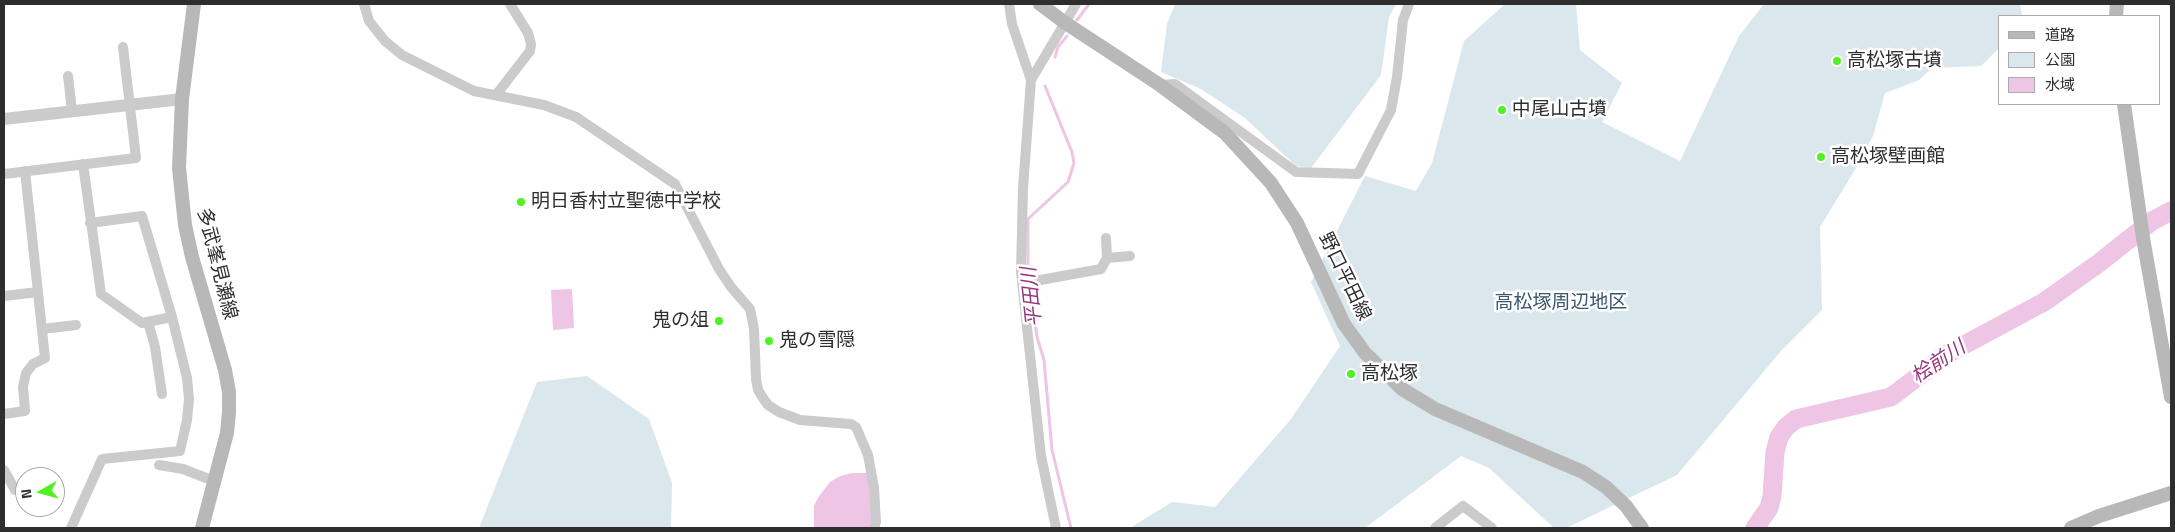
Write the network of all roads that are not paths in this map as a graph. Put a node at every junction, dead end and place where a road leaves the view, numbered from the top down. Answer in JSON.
{"nodes":[{"id":1,"x":194,"y":4,"type":"edge"},
{"id":2,"x":364,"y":4,"type":"edge"},
{"id":3,"x":510,"y":4,"type":"edge"},
{"id":4,"x":1008,"y":4,"type":"edge"},
{"id":5,"x":1040,"y":4,"type":"edge"},
{"id":6,"x":1076,"y":4,"type":"edge"},
{"id":7,"x":1409,"y":4,"type":"edge"},
{"id":8,"x":1064,"y":22,"type":"junction"},
{"id":9,"x":123,"y":46,"type":"dead end"},
{"id":10,"x":68,"y":76,"type":"dead end"},
{"id":11,"x":1031,"y":80,"type":"junction"},
{"id":12,"x":1160,"y":85,"type":"junction"},
{"id":13,"x":496,"y":95,"type":"junction"},
{"id":14,"x":182,"y":99,"type":"junction"},
{"id":15,"x":130,"y":104,"type":"junction"},
{"id":16,"x":2124,"y":105,"type":"edge"},
{"id":17,"x":72,"y":111,"type":"junction"},
{"id":18,"x":4,"y":119,"type":"edge"},
{"id":19,"x":82,"y":164,"type":"junction"},
{"id":20,"x":25,"y":171,"type":"junction"},
{"id":21,"x":4,"y":174,"type":"edge"},
{"id":22,"x":90,"y":223,"type":"junction"},
{"id":23,"x":1106,"y":238,"type":"dead end"},
{"id":24,"x":1130,"y":256,"type":"dead end"},
{"id":25,"x":1107,"y":258,"type":"junction"},
{"id":26,"x":1028,"y":283,"type":"junction"},
{"id":27,"x":38,"y":292,"type":"junction"},
{"id":28,"x":4,"y":296,"type":"edge"},
{"id":29,"x":172,"y":317,"type":"junction"},
{"id":30,"x":148,"y":322,"type":"junction"},
{"id":31,"x":76,"y":325,"type":"dead end"},
{"id":32,"x":42,"y":329,"type":"junction"},
{"id":33,"x":162,"y":394,"type":"dead end"},
{"id":34,"x":2171,"y":397,"type":"edge"},
{"id":35,"x":4,"y":414,"type":"edge"},
{"id":36,"x":158,"y":465,"type":"dead end"},
{"id":37,"x":4,"y":470,"type":"edge"},
{"id":38,"x":214,"y":481,"type":"junction"},
{"id":39,"x":15,"y":490,"type":"dead end"},
{"id":40,"x":2171,"y":494,"type":"edge"},
{"id":41,"x":72,"y":528,"type":"edge"},
{"id":42,"x":202,"y":528,"type":"edge"},
{"id":43,"x":874,"y":528,"type":"edge"},
{"id":44,"x":1056,"y":528,"type":"edge"},
{"id":45,"x":1435,"y":528,"type":"edge"},
{"id":46,"x":1492,"y":528,"type":"edge"},
{"id":47,"x":1642,"y":528,"type":"edge"},
{"id":48,"x":2071,"y":528,"type":"edge"}],
"edges":[{"from":1,"to":14,"type":"main road","name":"多武峯見瀬線"},
{"from":2,"to":13,"type":"street"},
{"from":3,"to":13,"type":"street"},
{"from":4,"to":11,"type":"street"},
{"from":5,"to":8,"type":"main road","name":"野口平田線"},
{"from":6,"to":8,"type":"street"},
{"from":7,"to":12,"type":"street"},
{"from":8,"to":11,"type":"street"},
{"from":8,"to":12,"type":"main road","name":"野口平田線"},
{"from":9,"to":15,"type":"street"},
{"from":10,"to":17,"type":"street"},
{"from":11,"to":26,"type":"street"},
{"from":12,"to":47,"type":"main road","name":"野口平田線"},
{"from":13,"to":43,"type":"street"},
{"from":14,"to":15,"type":"street"},
{"from":14,"to":38,"type":"main road","name":"多武峯見瀬線"},
{"from":15,"to":17,"type":"street"},
{"from":15,"to":19,"type":"street"},
{"from":16,"to":34,"type":"main road"},
{"from":17,"to":18,"type":"street"},
{"from":19,"to":20,"type":"street"},
{"from":19,"to":22,"type":"street"},
{"from":20,"to":21,"type":"street"},
{"from":20,"to":27,"type":"street"},
{"from":22,"to":29,"type":"street"},
{"from":22,"to":30,"type":"street"},
{"from":23,"to":25,"type":"street"},
{"from":24,"to":25,"type":"street"},
{"from":25,"to":26,"type":"street"},
{"from":26,"to":44,"type":"street"},
{"from":27,"to":28,"type":"street"},
{"from":27,"to":32,"type":"street"},
{"from":29,"to":30,"type":"street"},
{"from":29,"to":41,"type":"street"},
{"from":30,"to":33,"type":"street"},
{"from":31,"to":32,"type":"street"},
{"from":32,"to":35,"type":"street"},
{"from":36,"to":38,"type":"street"},
{"from":37,"to":39,"type":"street"},
{"from":38,"to":42,"type":"main road","name":"多武峯見瀬線"},
{"from":40,"to":48,"type":"main road"},
{"from":45,"to":46,"type":"street"}]}
